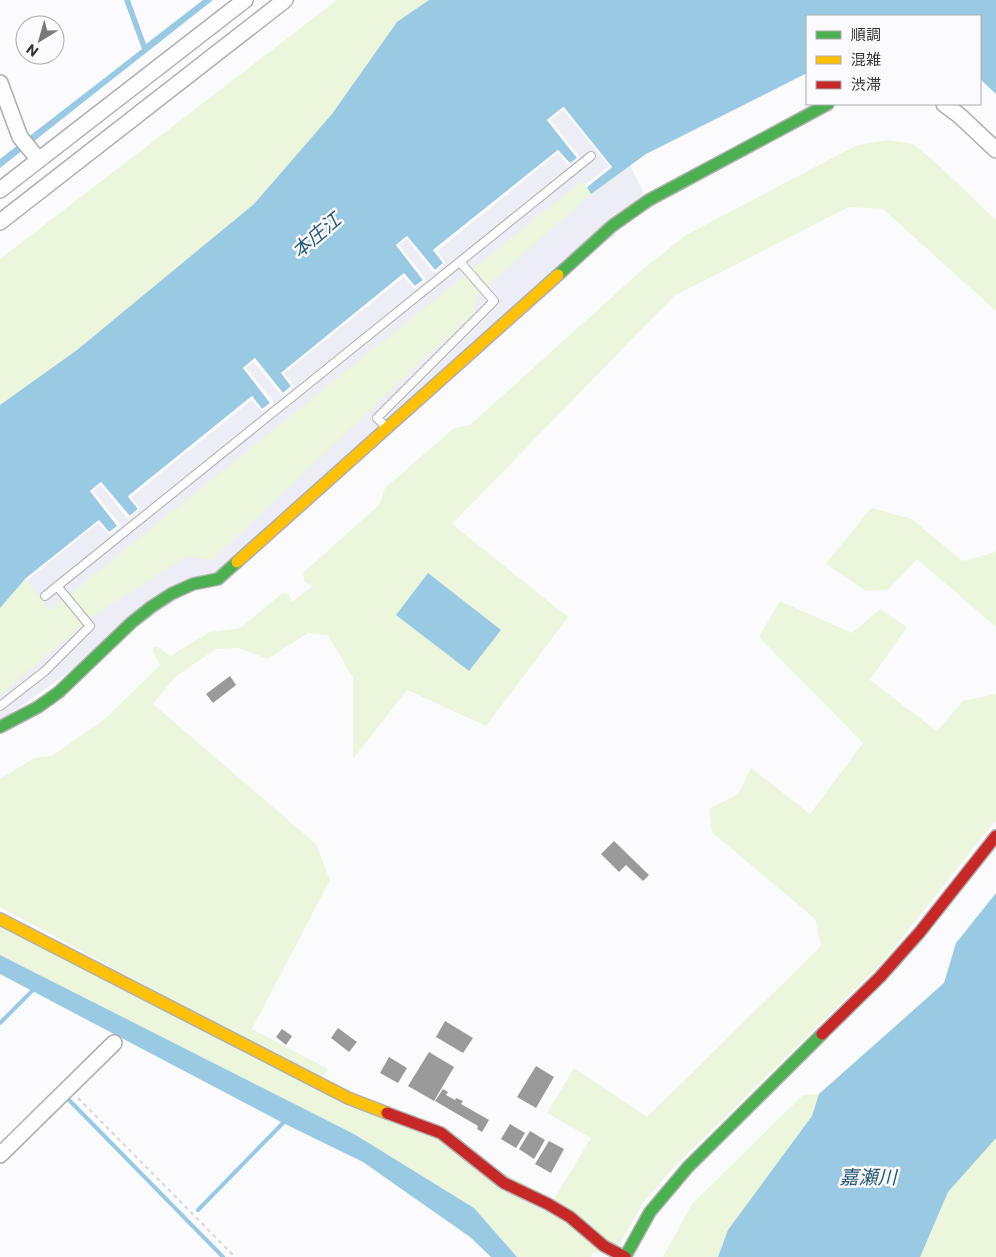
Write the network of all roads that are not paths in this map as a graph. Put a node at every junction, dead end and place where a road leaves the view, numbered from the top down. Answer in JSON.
{"nodes":[{"id":1,"x":245,"y":0,"type":"edge"},
{"id":2,"x":285,"y":0,"type":"edge"},
{"id":3,"x":0,"y":82,"type":"edge"},
{"id":4,"x":826,"y":105,"type":"edge"},
{"id":5,"x":945,"y":105,"type":"edge"},
{"id":6,"x":996,"y":150,"type":"edge"},
{"id":7,"x":35,"y":155,"type":"junction"},
{"id":8,"x":591,"y":156,"type":"dead end"},
{"id":9,"x":0,"y":190,"type":"edge"},
{"id":10,"x":0,"y":222,"type":"edge"},
{"id":11,"x":460,"y":262,"type":"junction"},
{"id":12,"x":382,"y":424,"type":"dead end"},
{"id":13,"x":57,"y":586,"type":"junction"},
{"id":14,"x":45,"y":596,"type":"dead end"},
{"id":15,"x":0,"y":706,"type":"edge"},
{"id":16,"x":0,"y":727,"type":"edge"},
{"id":17,"x":996,"y":836,"type":"edge"},
{"id":18,"x":0,"y":919,"type":"edge"},
{"id":19,"x":114,"y":1043,"type":"dead end"},
{"id":20,"x":0,"y":1155,"type":"edge"},
{"id":21,"x":625,"y":1257,"type":"edge"}],
"edges":[{"from":1,"to":7,"type":"street"},
{"from":2,"to":10,"type":"street"},
{"from":3,"to":7,"type":"street"},
{"from":4,"to":16,"type":"street"},
{"from":5,"to":6,"type":"street"},
{"from":7,"to":9,"type":"street"},
{"from":8,"to":11,"type":"lane"},
{"from":11,"to":12,"type":"lane"},
{"from":11,"to":13,"type":"lane"},
{"from":13,"to":14,"type":"lane"},
{"from":13,"to":15,"type":"lane"},
{"from":17,"to":21,"type":"street"},
{"from":18,"to":21,"type":"street"},
{"from":19,"to":20,"type":"street"}]}
